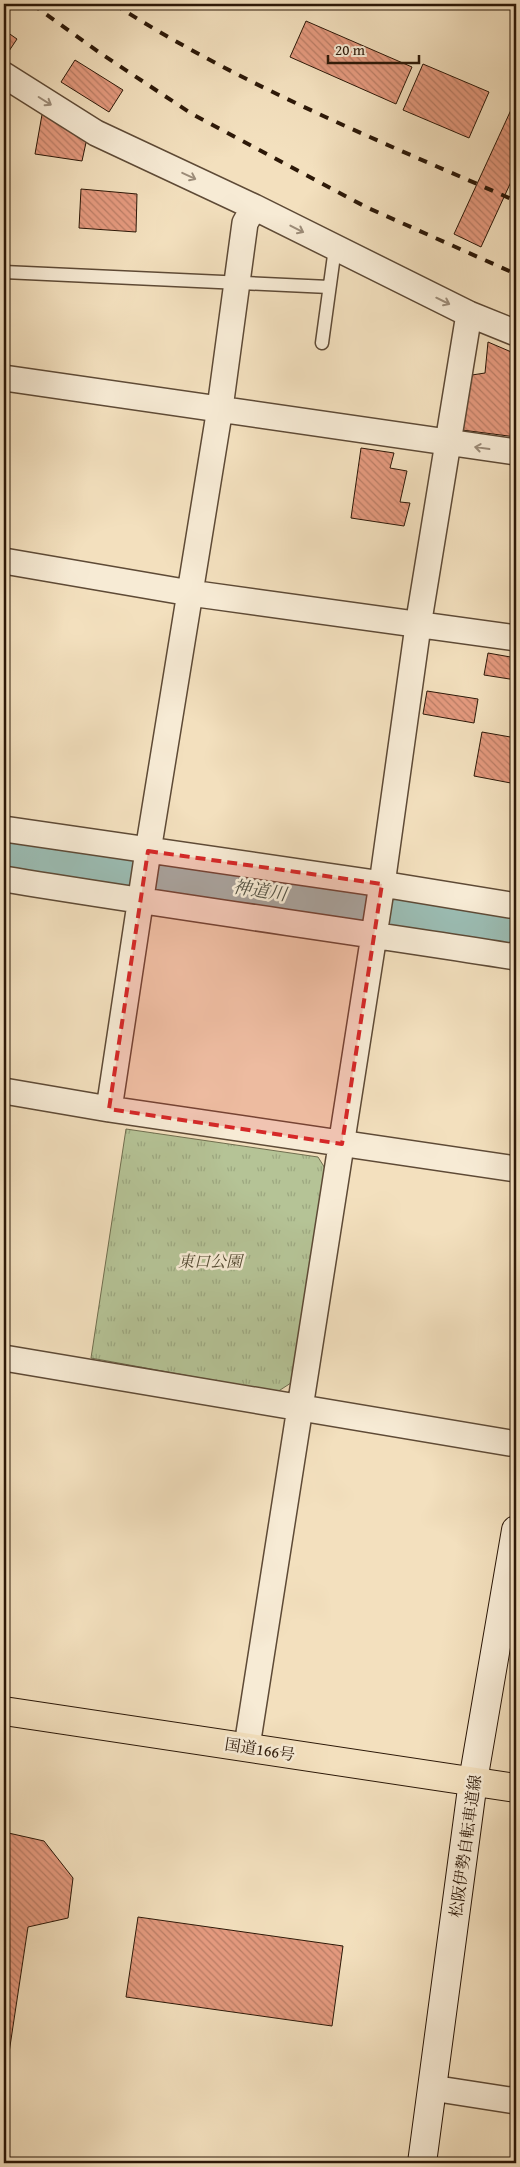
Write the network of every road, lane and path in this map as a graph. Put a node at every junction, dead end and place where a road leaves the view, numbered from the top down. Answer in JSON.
{"nodes":[{"id":1,"x":4,"y":75,"type":"edge"},
{"id":2,"x":254,"y":207,"type":"junction"},
{"id":3,"x":335,"y":248,"type":"junction"},
{"id":4,"x":4,"y":272,"type":"edge"},
{"id":5,"x":237,"y":282,"type":"junction"},
{"id":6,"x":330,"y":287,"type":"junction"},
{"id":7,"x":469,"y":314,"type":"junction"},
{"id":8,"x":516,"y":334,"type":"edge"},
{"id":9,"x":322,"y":343,"type":"dead end"},
{"id":10,"x":4,"y":378,"type":"edge"},
{"id":11,"x":220,"y":408,"type":"junction"},
{"id":12,"x":447,"y":443,"type":"junction"},
{"id":13,"x":516,"y":452,"type":"edge"},
{"id":14,"x":4,"y":561,"type":"edge"},
{"id":15,"x":190,"y":593,"type":"junction"},
{"id":16,"x":418,"y":626,"type":"junction"},
{"id":17,"x":516,"y":638,"type":"edge"},
{"id":18,"x":4,"y":829,"type":"edge"},
{"id":19,"x":148,"y":851,"type":"junction"},
{"id":20,"x":4,"y":879,"type":"edge"},
{"id":21,"x":382,"y":884,"type":"junction"},
{"id":22,"x":141,"y":902,"type":"junction"},
{"id":23,"x":516,"y":906,"type":"edge"},
{"id":24,"x":374,"y":934,"type":"junction"},
{"id":25,"x":516,"y":957,"type":"edge"},
{"id":26,"x":4,"y":1091,"type":"edge"},
{"id":27,"x":109,"y":1109,"type":"junction"},
{"id":28,"x":342,"y":1144,"type":"junction"},
{"id":29,"x":516,"y":1168,"type":"edge"},
{"id":30,"x":4,"y":1358,"type":"edge"},
{"id":31,"x":301,"y":1408,"type":"junction"},
{"id":32,"x":516,"y":1444,"type":"edge"},
{"id":33,"x":516,"y":1530,"type":"edge"},
{"id":34,"x":4,"y":1711,"type":"edge"},
{"id":35,"x":247,"y":1746,"type":"junction"},
{"id":36,"x":473,"y":1781,"type":"junction"},
{"id":37,"x":516,"y":1788,"type":"edge"},
{"id":38,"x":432,"y":2088,"type":"junction"},
{"id":39,"x":516,"y":2101,"type":"edge"},
{"id":40,"x":422,"y":2163,"type":"edge"}],
"edges":[{"from":1,"to":2,"type":"street","one_way":true},
{"from":2,"to":3,"type":"street","one_way":true},
{"from":2,"to":5,"type":"street"},
{"from":3,"to":6,"type":"lane"},
{"from":3,"to":7,"type":"street","one_way":true},
{"from":4,"to":5,"type":"lane"},
{"from":5,"to":6,"type":"lane"},
{"from":5,"to":11,"type":"street"},
{"from":6,"to":9,"type":"lane"},
{"from":7,"to":8,"type":"street"},
{"from":7,"to":12,"type":"street"},
{"from":10,"to":11,"type":"street"},
{"from":11,"to":12,"type":"street"},
{"from":11,"to":15,"type":"street"},
{"from":13,"to":12,"type":"street","one_way":true},
{"from":12,"to":16,"type":"street"},
{"from":14,"to":15,"type":"street"},
{"from":15,"to":16,"type":"street"},
{"from":15,"to":19,"type":"street"},
{"from":16,"to":17,"type":"street"},
{"from":16,"to":21,"type":"street"},
{"from":18,"to":19,"type":"street"},
{"from":19,"to":21,"type":"street"},
{"from":19,"to":22,"type":"street"},
{"from":20,"to":22,"type":"street"},
{"from":21,"to":23,"type":"street"},
{"from":21,"to":24,"type":"street"},
{"from":22,"to":24,"type":"street"},
{"from":22,"to":27,"type":"street"},
{"from":24,"to":25,"type":"street"},
{"from":24,"to":28,"type":"street"},
{"from":26,"to":27,"type":"street"},
{"from":27,"to":28,"type":"street"},
{"from":28,"to":29,"type":"street"},
{"from":28,"to":31,"type":"street"},
{"from":30,"to":31,"type":"street"},
{"from":31,"to":32,"type":"street"},
{"from":31,"to":35,"type":"street"},
{"from":33,"to":36,"type":"main road","name":"松阪伊勢自転車道線"},
{"from":34,"to":35,"type":"highway","name":"国道166号"},
{"from":35,"to":36,"type":"highway","name":"国道166号"},
{"from":36,"to":37,"type":"highway","name":"国道166号"},
{"from":36,"to":38,"type":"main road","name":"松阪伊勢自転車道線"},
{"from":38,"to":39,"type":"street"},
{"from":38,"to":40,"type":"main road","name":"松阪伊勢自転車道線"}]}
